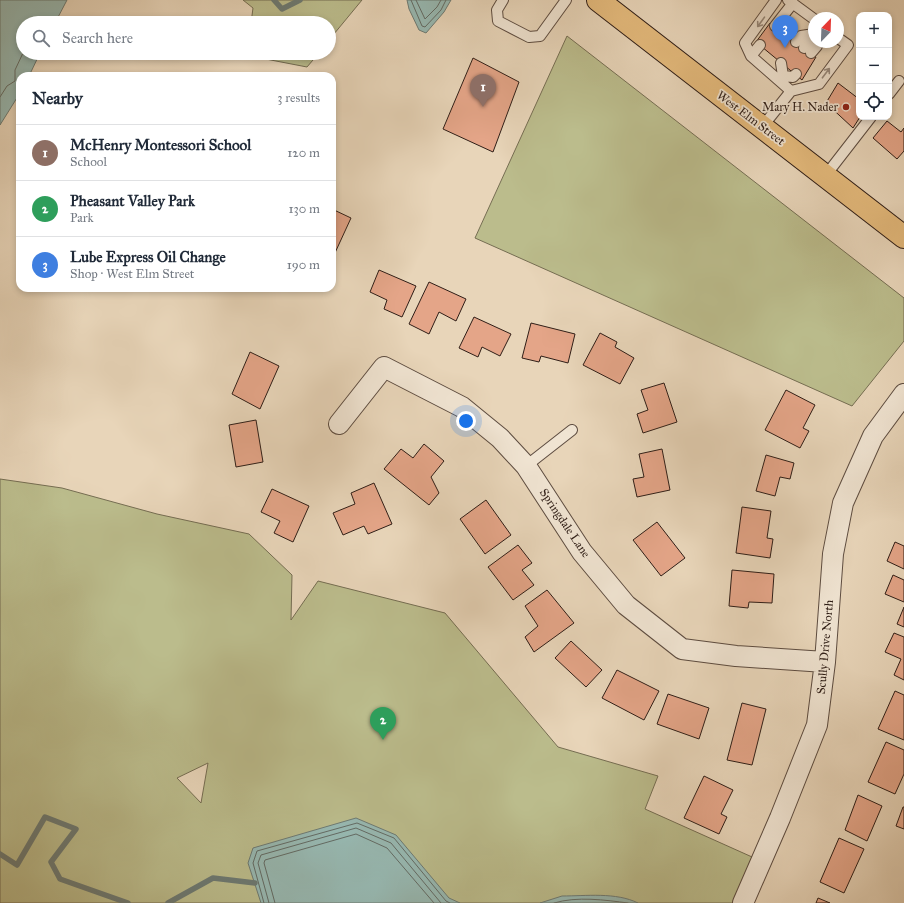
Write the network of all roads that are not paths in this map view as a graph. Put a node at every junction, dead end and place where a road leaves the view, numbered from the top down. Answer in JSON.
{"nodes":[{"id":1,"x":503,"y":0,"type":"edge"},
{"id":2,"x":566,"y":0,"type":"edge"},
{"id":3,"x":599,"y":0,"type":"edge"},
{"id":4,"x":776,"y":0,"type":"edge"},
{"id":5,"x":790,"y":2,"type":"edge"},
{"id":6,"x":808,"y":15,"type":"edge"},
{"id":7,"x":775,"y":26,"type":"dead end"},
{"id":8,"x":808,"y":35,"type":"edge"},
{"id":9,"x":844,"y":42,"type":"edge"},
{"id":10,"x":760,"y":45,"type":"dead end"},
{"id":11,"x":808,"y":47,"type":"edge"},
{"id":12,"x":751,"y":56,"type":"junction"},
{"id":13,"x":899,"y":81,"type":"dead end"},
{"id":14,"x":892,"y":90,"type":"edge"},
{"id":15,"x":791,"y":91,"type":"junction"},
{"id":16,"x":869,"y":120,"type":"edge"},
{"id":17,"x":763,"y":126,"type":"junction"},
{"id":18,"x":826,"y":175,"type":"junction"},
{"id":19,"x":904,"y":236,"type":"edge"},
{"id":20,"x":904,"y":394,"type":"edge"},
{"id":21,"x":339,"y":424,"type":"dead end"},
{"id":22,"x":572,"y":430,"type":"dead end"},
{"id":23,"x":526,"y":466,"type":"junction"},
{"id":24,"x":825,"y":662,"type":"junction"},
{"id":25,"x":743,"y":903,"type":"edge"}],
"edges":[{"from":1,"to":2,"type":"lane"},
{"from":3,"to":17,"type":"main road","name":"West Elm Street"},
{"from":4,"to":12,"type":"lane","one_way":true},
{"from":5,"to":6,"type":"lane"},
{"from":5,"to":7,"type":"lane"},
{"from":8,"to":11,"type":"lane"},
{"from":15,"to":9,"type":"lane","one_way":true},
{"from":10,"to":12,"type":"lane"},
{"from":12,"to":15,"type":"lane"},
{"from":13,"to":14,"type":"lane"},
{"from":15,"to":17,"type":"lane"},
{"from":16,"to":18,"type":"lane"},
{"from":17,"to":18,"type":"main road","name":"West Elm Street"},
{"from":18,"to":19,"type":"main road","name":"West Elm Street"},
{"from":20,"to":24,"type":"street","name":"Scully Drive North"},
{"from":21,"to":23,"type":"street","name":"Springdale Lane"},
{"from":22,"to":23,"type":"lane"},
{"from":23,"to":24,"type":"street","name":"Springdale Lane"},
{"from":24,"to":25,"type":"street","name":"Scully Drive North"}]}
